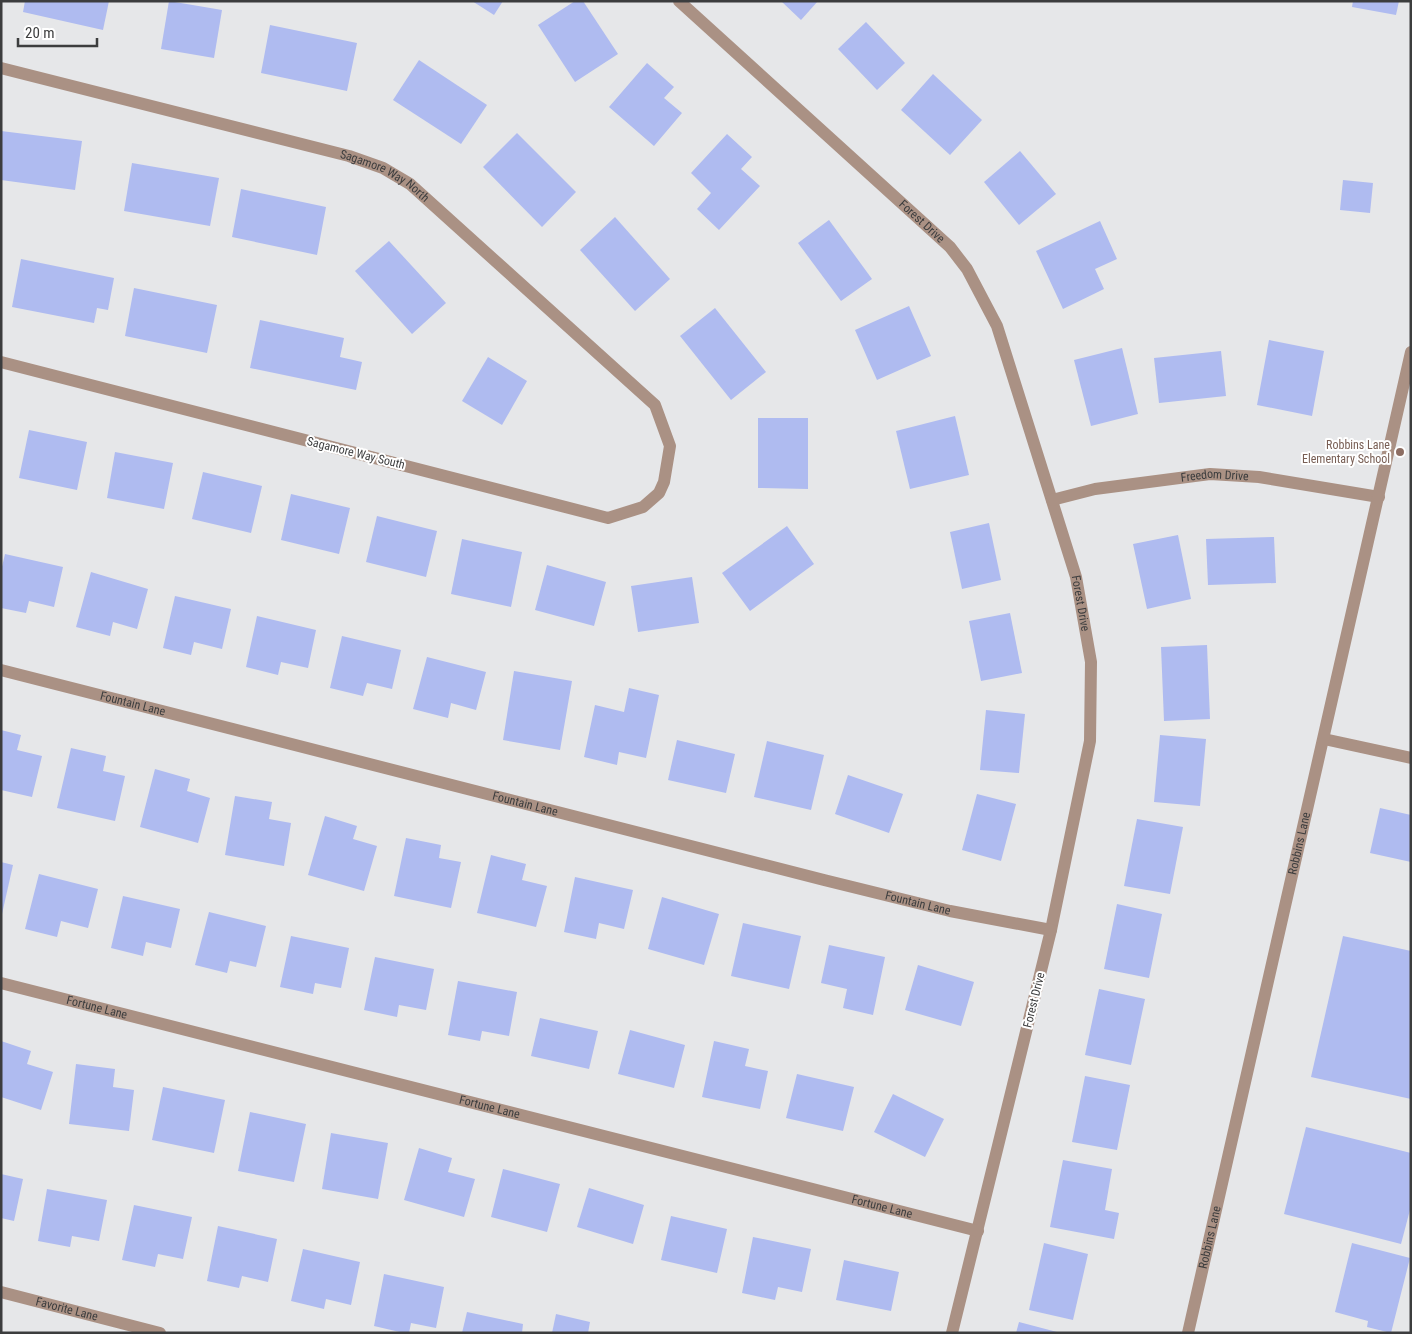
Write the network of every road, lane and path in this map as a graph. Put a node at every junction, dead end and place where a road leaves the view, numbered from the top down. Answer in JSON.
{"nodes":[{"id":1,"x":679,"y":1,"type":"edge"},
{"id":2,"x":1,"y":68,"type":"edge"},
{"id":3,"x":1411,"y":352,"type":"edge"},
{"id":4,"x":1,"y":362,"type":"edge"},
{"id":5,"x":670,"y":446,"type":"joint"},
{"id":6,"x":1379,"y":497,"type":"junction"},
{"id":7,"x":1052,"y":500,"type":"junction"},
{"id":8,"x":1,"y":670,"type":"edge"},
{"id":9,"x":1324,"y":738,"type":"junction"},
{"id":10,"x":1411,"y":758,"type":"edge"},
{"id":11,"x":1051,"y":930,"type":"junction"},
{"id":12,"x":1,"y":983,"type":"edge"},
{"id":13,"x":978,"y":1231,"type":"junction"},
{"id":14,"x":1,"y":1292,"type":"edge"},
{"id":15,"x":160,"y":1333,"type":"edge"},
{"id":16,"x":952,"y":1333,"type":"edge"},
{"id":17,"x":1188,"y":1333,"type":"edge"}],
"edges":[{"from":1,"to":7,"type":"street","name":"Forest Drive"},
{"from":2,"to":5,"type":"street","name":"Sagamore Way North"},
{"from":3,"to":6,"type":"street","name":"Robbins Lane"},
{"from":4,"to":5,"type":"street","name":"Sagamore Way South"},
{"from":6,"to":7,"type":"street","name":"Freedom Drive"},
{"from":6,"to":9,"type":"street","name":"Robbins Lane"},
{"from":7,"to":11,"type":"street","name":"Forest Drive"},
{"from":8,"to":11,"type":"street","name":"Fountain Lane"},
{"from":9,"to":10,"type":"street"},
{"from":9,"to":17,"type":"street","name":"Robbins Lane"},
{"from":11,"to":13,"type":"street","name":"Forest Drive"},
{"from":12,"to":13,"type":"street","name":"Fortune Lane"},
{"from":13,"to":16,"type":"street","name":"Forest Drive"},
{"from":14,"to":15,"type":"street","name":"Favorite Lane"}]}
